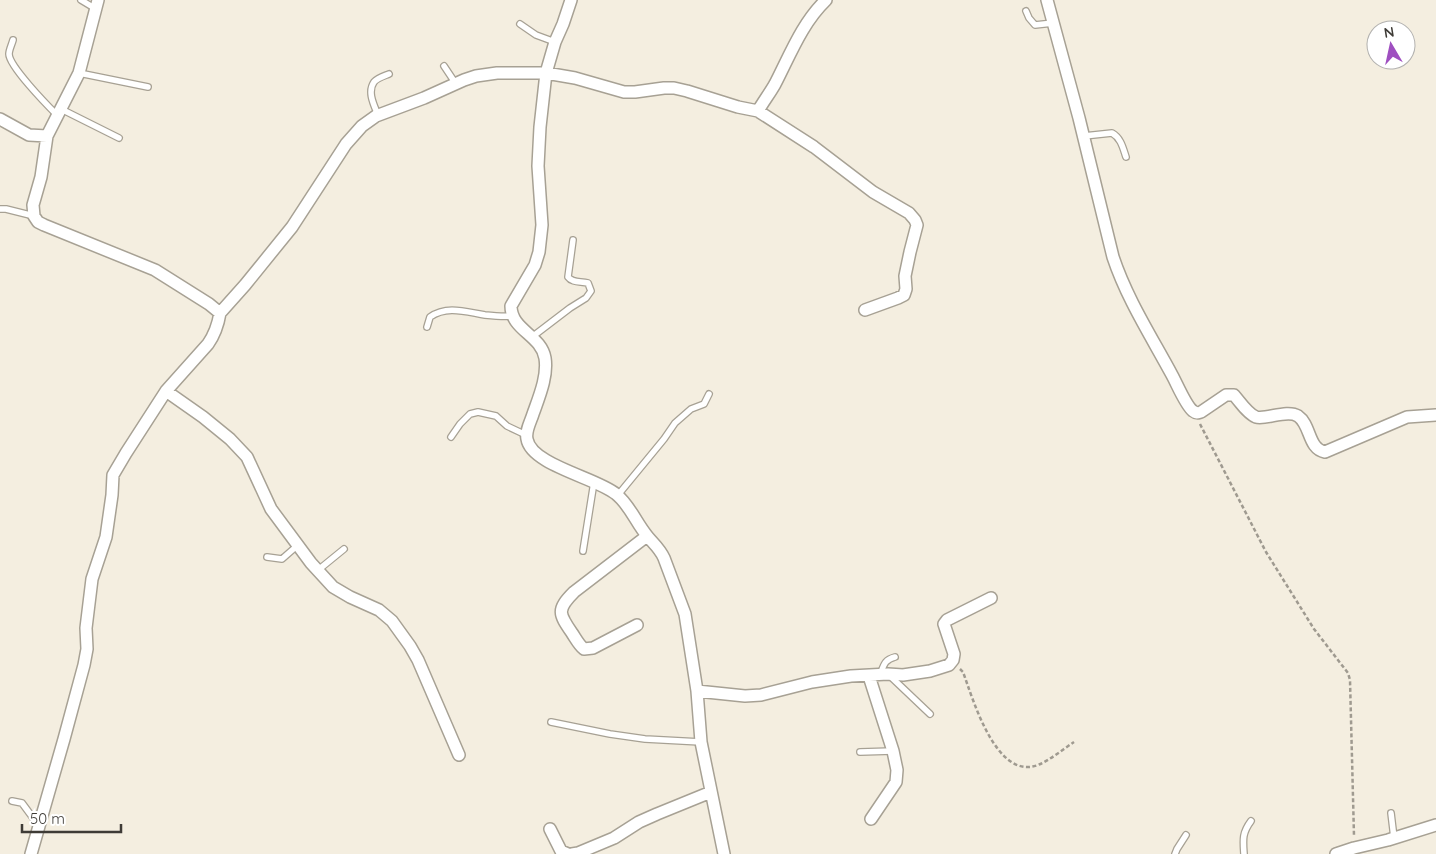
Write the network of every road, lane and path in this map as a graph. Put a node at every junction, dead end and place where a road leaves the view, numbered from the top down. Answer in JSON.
{"nodes":[{"id":1,"x":81,"y":0,"type":"edge"},
{"id":2,"x":571,"y":0,"type":"edge"},
{"id":3,"x":826,"y":0,"type":"edge"},
{"id":4,"x":1047,"y":0,"type":"edge"},
{"id":5,"x":97,"y":5,"type":"edge"},
{"id":6,"x":1026,"y":11,"type":"dead end"},
{"id":7,"x":1053,"y":23,"type":"junction"},
{"id":8,"x":520,"y":24,"type":"dead end"},
{"id":9,"x":13,"y":40,"type":"dead end"},
{"id":10,"x":555,"y":42,"type":"junction"},
{"id":11,"x":444,"y":66,"type":"dead end"},
{"id":12,"x":546,"y":73,"type":"junction"},
{"id":13,"x":79,"y":74,"type":"junction"},
{"id":14,"x":389,"y":74,"type":"dead end"},
{"id":15,"x":456,"y":84,"type":"junction"},
{"id":16,"x":148,"y":87,"type":"dead end"},
{"id":17,"x":758,"y":111,"type":"junction"},
{"id":18,"x":59,"y":112,"type":"junction"},
{"id":19,"x":378,"y":115,"type":"junction"},
{"id":20,"x":0,"y":119,"type":"edge"},
{"id":21,"x":47,"y":136,"type":"junction"},
{"id":22,"x":1084,"y":136,"type":"junction"},
{"id":23,"x":119,"y":138,"type":"dead end"},
{"id":24,"x":1126,"y":157,"type":"dead end"},
{"id":25,"x":0,"y":209,"type":"edge"},
{"id":26,"x":34,"y":216,"type":"junction"},
{"id":27,"x":572,"y":240,"type":"dead end"},
{"id":28,"x":865,"y":310,"type":"dead end"},
{"id":29,"x":220,"y":313,"type":"junction"},
{"id":30,"x":513,"y":316,"type":"junction"},
{"id":31,"x":427,"y":327,"type":"dead end"},
{"id":32,"x":532,"y":337,"type":"junction"},
{"id":33,"x":166,"y":390,"type":"junction"},
{"id":34,"x":709,"y":394,"type":"dead end"},
{"id":35,"x":1194,"y":411,"type":"junction"},
{"id":36,"x":1436,"y":415,"type":"edge"},
{"id":37,"x":526,"y":435,"type":"junction"},
{"id":38,"x":451,"y":436,"type":"dead end"},
{"id":39,"x":594,"y":482,"type":"junction"},
{"id":40,"x":618,"y":495,"type":"junction"},
{"id":41,"x":647,"y":536,"type":"junction"},
{"id":42,"x":298,"y":545,"type":"junction"},
{"id":43,"x":344,"y":549,"type":"dead end"},
{"id":44,"x":583,"y":551,"type":"dead end"},
{"id":45,"x":267,"y":557,"type":"dead end"},
{"id":46,"x":317,"y":571,"type":"junction"},
{"id":47,"x":991,"y":598,"type":"dead end"},
{"id":48,"x":637,"y":625,"type":"dead end"},
{"id":49,"x":895,"y":657,"type":"dead end"},
{"id":50,"x":949,"y":665,"type":"junction"},
{"id":51,"x":879,"y":675,"type":"junction"},
{"id":52,"x":697,"y":691,"type":"junction"},
{"id":53,"x":930,"y":714,"type":"dead end"},
{"id":54,"x":551,"y":722,"type":"dead end"},
{"id":55,"x":701,"y":742,"type":"junction"},
{"id":56,"x":1074,"y":742,"type":"dead end"},
{"id":57,"x":893,"y":751,"type":"junction"},
{"id":58,"x":860,"y":752,"type":"dead end"},
{"id":59,"x":459,"y":754,"type":"dead end"},
{"id":60,"x":711,"y":792,"type":"junction"},
{"id":61,"x":12,"y":801,"type":"dead end"},
{"id":62,"x":1391,"y":812,"type":"dead end"},
{"id":63,"x":871,"y":819,"type":"dead end"},
{"id":64,"x":1251,"y":821,"type":"dead end"},
{"id":65,"x":1436,"y":825,"type":"edge"},
{"id":66,"x":39,"y":826,"type":"junction"},
{"id":67,"x":550,"y":830,"type":"dead end"},
{"id":68,"x":1186,"y":836,"type":"dead end"},
{"id":69,"x":1394,"y":838,"type":"junction"},
{"id":70,"x":1354,"y":848,"type":"junction"},
{"id":71,"x":31,"y":854,"type":"edge"},
{"id":72,"x":568,"y":854,"type":"edge"},
{"id":73,"x":572,"y":854,"type":"edge"},
{"id":74,"x":724,"y":854,"type":"edge"},
{"id":75,"x":1175,"y":854,"type":"edge"},
{"id":76,"x":1244,"y":854,"type":"edge"},
{"id":77,"x":1336,"y":854,"type":"edge"}],
"edges":[{"from":1,"to":5,"type":"lane"},
{"from":2,"to":10,"type":"street"},
{"from":3,"to":17,"type":"street"},
{"from":4,"to":7,"type":"street"},
{"from":5,"to":13,"type":"street"},
{"from":6,"to":7,"type":"lane"},
{"from":7,"to":22,"type":"street"},
{"from":8,"to":10,"type":"lane"},
{"from":9,"to":18,"type":"lane"},
{"from":10,"to":12,"type":"street"},
{"from":11,"to":15,"type":"lane"},
{"from":12,"to":15,"type":"street"},
{"from":12,"to":17,"type":"street"},
{"from":12,"to":30,"type":"street"},
{"from":13,"to":16,"type":"lane"},
{"from":13,"to":18,"type":"street"},
{"from":14,"to":19,"type":"lane"},
{"from":15,"to":19,"type":"street"},
{"from":17,"to":28,"type":"street"},
{"from":18,"to":21,"type":"street"},
{"from":18,"to":23,"type":"lane"},
{"from":19,"to":29,"type":"street"},
{"from":20,"to":21,"type":"street"},
{"from":21,"to":26,"type":"street"},
{"from":22,"to":24,"type":"lane"},
{"from":22,"to":35,"type":"street"},
{"from":25,"to":26,"type":"lane"},
{"from":26,"to":29,"type":"street"},
{"from":27,"to":32,"type":"lane"},
{"from":29,"to":33,"type":"street"},
{"from":30,"to":31,"type":"lane"},
{"from":30,"to":32,"type":"street"},
{"from":32,"to":37,"type":"street"},
{"from":33,"to":42,"type":"street"},
{"from":33,"to":66,"type":"street"},
{"from":34,"to":40,"type":"lane"},
{"from":35,"to":36,"type":"street"},
{"from":35,"to":70,"type":"path"},
{"from":37,"to":38,"type":"lane"},
{"from":37,"to":39,"type":"street"},
{"from":39,"to":40,"type":"street"},
{"from":39,"to":44,"type":"lane"},
{"from":40,"to":41,"type":"street"},
{"from":41,"to":48,"type":"street"},
{"from":41,"to":52,"type":"street"},
{"from":42,"to":45,"type":"lane"},
{"from":42,"to":46,"type":"street"},
{"from":43,"to":46,"type":"lane"},
{"from":46,"to":59,"type":"street"},
{"from":47,"to":50,"type":"street"},
{"from":49,"to":51,"type":"lane"},
{"from":50,"to":51,"type":"street"},
{"from":50,"to":56,"type":"path"},
{"from":51,"to":52,"type":"street"},
{"from":51,"to":53,"type":"lane"},
{"from":51,"to":57,"type":"street"},
{"from":52,"to":55,"type":"street"},
{"from":54,"to":55,"type":"lane"},
{"from":55,"to":60,"type":"street"},
{"from":57,"to":58,"type":"lane"},
{"from":57,"to":63,"type":"street"},
{"from":60,"to":73,"type":"street"},
{"from":60,"to":74,"type":"street"},
{"from":61,"to":66,"type":"lane"},
{"from":62,"to":69,"type":"lane"},
{"from":64,"to":76,"type":"lane"},
{"from":65,"to":69,"type":"street"},
{"from":66,"to":71,"type":"street"},
{"from":67,"to":72,"type":"street"},
{"from":68,"to":75,"type":"lane"},
{"from":69,"to":70,"type":"street"},
{"from":70,"to":77,"type":"street"}]}
